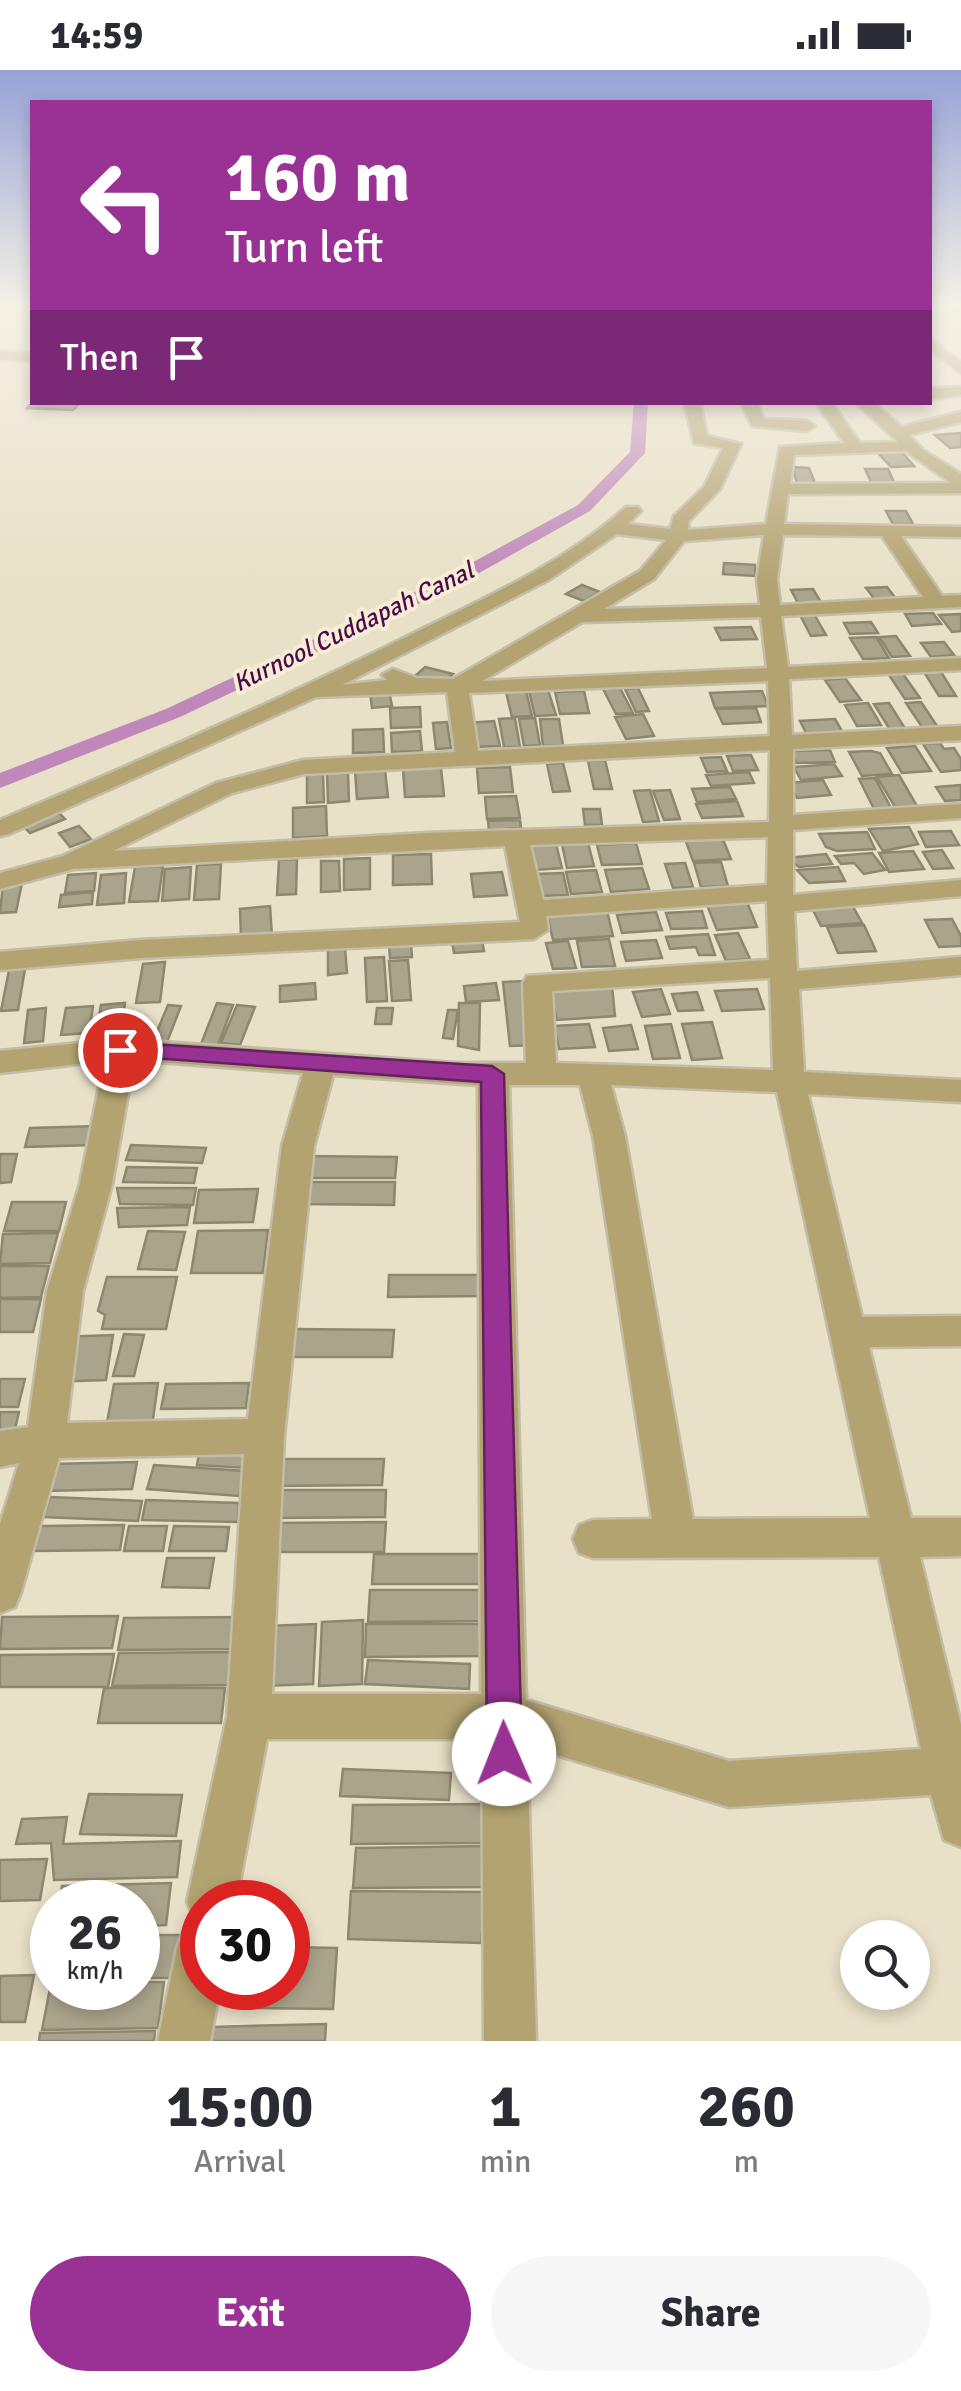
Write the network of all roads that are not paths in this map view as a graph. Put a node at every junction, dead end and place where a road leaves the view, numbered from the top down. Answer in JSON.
{"nodes":[{"id":1,"x":693,"y":405,"type":"edge"},
{"id":2,"x":749,"y":405,"type":"edge"},
{"id":3,"x":825,"y":405,"type":"edge"},
{"id":4,"x":865,"y":405,"type":"edge"},
{"id":5,"x":791,"y":408,"type":"dead end"},
{"id":6,"x":961,"y":417,"type":"edge"},
{"id":7,"x":905,"y":440,"type":"junction"},
{"id":8,"x":856,"y":448,"type":"junction"},
{"id":9,"x":961,"y":485,"type":"edge"},
{"id":10,"x":781,"y":489,"type":"junction"},
{"id":11,"x":632,"y":510,"type":"dead end"},
{"id":12,"x":615,"y":528,"type":"junction"},
{"id":13,"x":777,"y":529,"type":"junction"},
{"id":14,"x":888,"y":531,"type":"junction"},
{"id":15,"x":961,"y":532,"type":"edge"},
{"id":16,"x":679,"y":536,"type":"junction"},
{"id":17,"x":961,"y":601,"type":"edge"},
{"id":18,"x":936,"y":602,"type":"junction"},
{"id":19,"x":771,"y":612,"type":"junction"},
{"id":20,"x":578,"y":616,"type":"junction"},
{"id":21,"x":961,"y":664,"type":"edge"},
{"id":22,"x":778,"y":674,"type":"junction"},
{"id":23,"x":457,"y":686,"type":"junction"},
{"id":24,"x":311,"y":694,"type":"junction"},
{"id":25,"x":961,"y":733,"type":"edge"},
{"id":26,"x":780,"y":743,"type":"junction"},
{"id":27,"x":467,"y":758,"type":"junction"},
{"id":28,"x":961,"y":811,"type":"edge"},
{"id":29,"x":781,"y":826,"type":"junction"},
{"id":30,"x":0,"y":829,"type":"edge"},
{"id":31,"x":516,"y":839,"type":"junction"},
{"id":32,"x":72,"y":862,"type":"junction"},
{"id":33,"x":0,"y":881,"type":"edge"},
{"id":34,"x":961,"y":888,"type":"edge"},
{"id":35,"x":780,"y":898,"type":"junction"},
{"id":36,"x":533,"y":920,"type":"junction"},
{"id":37,"x":0,"y":961,"type":"edge"},
{"id":38,"x":961,"y":966,"type":"edge"},
{"id":39,"x":784,"y":975,"type":"junction"},
{"id":40,"x":537,"y":983,"type":"junction"},
{"id":41,"x":120,"y":1050,"type":"junction"},
{"id":42,"x":0,"y":1062,"type":"edge"},
{"id":43,"x":320,"y":1063,"type":"junction"},
{"id":44,"x":492,"y":1074,"type":"junction"},
{"id":45,"x":542,"y":1074,"type":"junction"},
{"id":46,"x":593,"y":1074,"type":"junction"},
{"id":47,"x":789,"y":1080,"type":"junction"},
{"id":48,"x":961,"y":1091,"type":"edge"},
{"id":49,"x":961,"y":1330,"type":"edge"},
{"id":50,"x":847,"y":1332,"type":"junction"},
{"id":51,"x":264,"y":1436,"type":"junction"},
{"id":52,"x":46,"y":1441,"type":"junction"},
{"id":53,"x":0,"y":1449,"type":"edge"},
{"id":54,"x":893,"y":1537,"type":"junction"},
{"id":55,"x":961,"y":1537,"type":"edge"},
{"id":56,"x":594,"y":1539,"type":"dead end"},
{"id":57,"x":676,"y":1540,"type":"junction"},
{"id":58,"x":0,"y":1592,"type":"edge"},
{"id":59,"x":504,"y":1716,"type":"junction"},
{"id":60,"x":250,"y":1717,"type":"junction"},
{"id":61,"x":954,"y":1771,"type":"edge"},
{"id":62,"x":961,"y":1823,"type":"edge"},
{"id":63,"x":217,"y":1880,"type":"edge"},
{"id":64,"x":190,"y":2010,"type":"edge"},
{"id":65,"x":184,"y":2041,"type":"edge"},
{"id":66,"x":510,"y":2041,"type":"edge"}],
"edges":[{"from":1,"to":16,"type":"street"},
{"from":2,"to":5,"type":"street"},
{"from":3,"to":8,"type":"street"},
{"from":4,"to":7,"type":"street"},
{"from":6,"to":7,"type":"street"},
{"from":7,"to":8,"type":"street"},
{"from":7,"to":9,"type":"street"},
{"from":8,"to":10,"type":"street"},
{"from":9,"to":10,"type":"street"},
{"from":10,"to":13,"type":"street"},
{"from":11,"to":12,"type":"street"},
{"from":12,"to":16,"type":"street"},
{"from":12,"to":24,"type":"street"},
{"from":13,"to":14,"type":"street"},
{"from":13,"to":16,"type":"street"},
{"from":13,"to":19,"type":"street"},
{"from":14,"to":15,"type":"street"},
{"from":14,"to":18,"type":"street"},
{"from":16,"to":20,"type":"street"},
{"from":17,"to":18,"type":"street"},
{"from":18,"to":19,"type":"street"},
{"from":19,"to":20,"type":"street"},
{"from":19,"to":22,"type":"street"},
{"from":20,"to":23,"type":"street"},
{"from":21,"to":22,"type":"street"},
{"from":22,"to":23,"type":"street"},
{"from":22,"to":26,"type":"street"},
{"from":23,"to":24,"type":"street"},
{"from":23,"to":27,"type":"street"},
{"from":24,"to":30,"type":"street"},
{"from":25,"to":26,"type":"street"},
{"from":26,"to":27,"type":"street"},
{"from":26,"to":29,"type":"street"},
{"from":27,"to":32,"type":"street"},
{"from":28,"to":29,"type":"street"},
{"from":29,"to":31,"type":"street"},
{"from":29,"to":35,"type":"street"},
{"from":31,"to":32,"type":"street"},
{"from":31,"to":36,"type":"street"},
{"from":32,"to":33,"type":"street"},
{"from":34,"to":35,"type":"street"},
{"from":35,"to":36,"type":"street"},
{"from":35,"to":39,"type":"street"},
{"from":36,"to":37,"type":"street"},
{"from":36,"to":40,"type":"street"},
{"from":38,"to":39,"type":"street"},
{"from":39,"to":40,"type":"street"},
{"from":39,"to":47,"type":"street"},
{"from":40,"to":45,"type":"street"},
{"from":41,"to":42,"type":"street"},
{"from":41,"to":43,"type":"street"},
{"from":41,"to":52,"type":"street"},
{"from":43,"to":44,"type":"street"},
{"from":43,"to":51,"type":"street"},
{"from":44,"to":45,"type":"street"},
{"from":44,"to":59,"type":"street"},
{"from":45,"to":46,"type":"street"},
{"from":46,"to":47,"type":"street"},
{"from":46,"to":57,"type":"street"},
{"from":47,"to":48,"type":"street"},
{"from":47,"to":50,"type":"street"},
{"from":49,"to":50,"type":"street"},
{"from":50,"to":54,"type":"street"},
{"from":51,"to":52,"type":"street"},
{"from":51,"to":60,"type":"street"},
{"from":52,"to":53,"type":"street"},
{"from":52,"to":58,"type":"street"},
{"from":54,"to":55,"type":"street"},
{"from":54,"to":57,"type":"street"},
{"from":54,"to":61,"type":"street"},
{"from":56,"to":57,"type":"street"},
{"from":59,"to":60,"type":"street"},
{"from":59,"to":61,"type":"street"},
{"from":59,"to":66,"type":"street"},
{"from":60,"to":63,"type":"street"},
{"from":61,"to":62,"type":"street"},
{"from":64,"to":65,"type":"street"}]}
